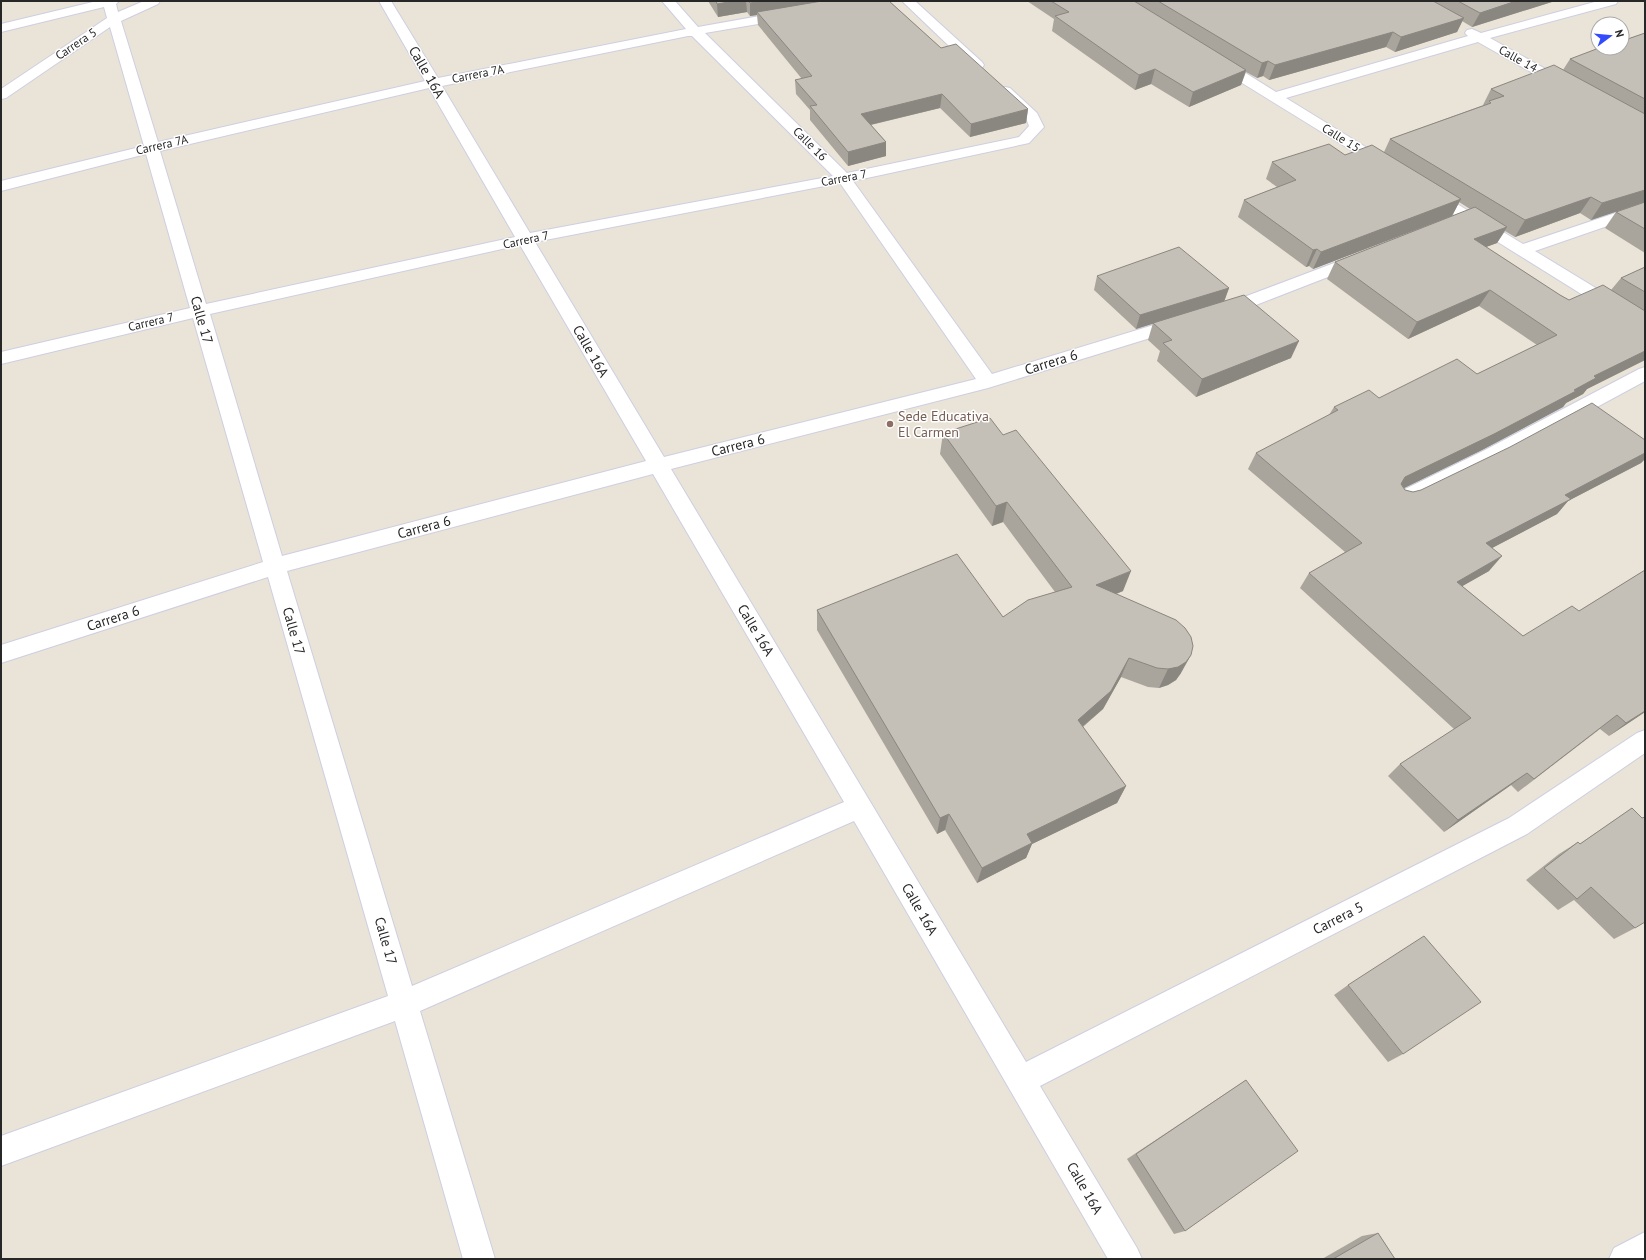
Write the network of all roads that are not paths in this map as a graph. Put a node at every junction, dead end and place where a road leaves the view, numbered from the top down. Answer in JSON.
{"nodes":[{"id":1,"x":154,"y":1,"type":"edge"},
{"id":2,"x":385,"y":1,"type":"edge"},
{"id":3,"x":668,"y":1,"type":"edge"},
{"id":4,"x":908,"y":1,"type":"edge"},
{"id":5,"x":1612,"y":1,"type":"edge"},
{"id":6,"x":112,"y":7,"type":"edge"},
{"id":7,"x":804,"y":12,"type":"edge"},
{"id":8,"x":1459,"y":26,"type":"edge"},
{"id":9,"x":1,"y":28,"type":"edge"},
{"id":10,"x":694,"y":30,"type":"junction"},
{"id":11,"x":1478,"y":37,"type":"junction"},
{"id":12,"x":1207,"y":55,"type":"edge"},
{"id":13,"x":987,"y":74,"type":"edge"},
{"id":14,"x":433,"y":83,"type":"junction"},
{"id":15,"x":998,"y":84,"type":"edge"},
{"id":16,"x":1572,"y":89,"type":"edge"},
{"id":17,"x":1,"y":94,"type":"edge"},
{"id":18,"x":1274,"y":97,"type":"junction"},
{"id":19,"x":152,"y":147,"type":"junction"},
{"id":20,"x":1394,"y":171,"type":"edge"},
{"id":21,"x":844,"y":178,"type":"junction"},
{"id":22,"x":1414,"y":183,"type":"edge"},
{"id":23,"x":1,"y":186,"type":"edge"},
{"id":24,"x":1645,"y":208,"type":"edge"},
{"id":25,"x":1468,"y":216,"type":"junction"},
{"id":26,"x":1446,"y":225,"type":"edge"},
{"id":27,"x":526,"y":239,"type":"junction"},
{"id":28,"x":1521,"y":250,"type":"junction"},
{"id":29,"x":1373,"y":253,"type":"edge"},
{"id":30,"x":200,"y":311,"type":"junction"},
{"id":31,"x":1645,"y":326,"type":"edge"},
{"id":32,"x":1,"y":358,"type":"edge"},
{"id":33,"x":1645,"y":373,"type":"edge"},
{"id":34,"x":988,"y":382,"type":"junction"},
{"id":35,"x":659,"y":465,"type":"junction"},
{"id":36,"x":1402,"y":499,"type":"edge"},
{"id":37,"x":275,"y":566,"type":"junction"},
{"id":38,"x":1,"y":654,"type":"edge"},
{"id":39,"x":1645,"y":740,"type":"edge"},
{"id":40,"x":860,"y":807,"type":"junction"},
{"id":41,"x":404,"y":1004,"type":"junction"},
{"id":42,"x":1021,"y":1080,"type":"junction"},
{"id":43,"x":1,"y":1151,"type":"edge"},
{"id":44,"x":1645,"y":1248,"type":"edge"},
{"id":45,"x":479,"y":1259,"type":"edge"},
{"id":46,"x":1126,"y":1259,"type":"edge"},
{"id":47,"x":1625,"y":1259,"type":"edge"}],
"edges":[{"from":1,"to":6,"type":"street","name":"Carrera 5"},
{"from":2,"to":14,"type":"street","name":"Calle 16A"},
{"from":3,"to":10,"type":"street","name":"Calle 16"},
{"from":4,"to":13,"type":"street"},
{"from":5,"to":11,"type":"street"},
{"from":6,"to":9,"type":"street"},
{"from":6,"to":17,"type":"street","name":"Carrera 5"},
{"from":6,"to":19,"type":"street","name":"Calle 17"},
{"from":7,"to":10,"type":"street","name":"Carrera 7A"},
{"from":8,"to":11,"type":"street","name":"Calle 14"},
{"from":10,"to":14,"type":"street","name":"Carrera 7A"},
{"from":10,"to":21,"type":"street","name":"Calle 16"},
{"from":11,"to":16,"type":"street","name":"Calle 14"},
{"from":11,"to":18,"type":"street"},
{"from":12,"to":18,"type":"street","name":"Calle 15"},
{"from":14,"to":19,"type":"street","name":"Carrera 7A"},
{"from":14,"to":27,"type":"street","name":"Calle 16A"},
{"from":15,"to":21,"type":"street","name":"Carrera 7"},
{"from":18,"to":20,"type":"street","name":"Calle 15"},
{"from":19,"to":23,"type":"street","name":"Carrera 7A"},
{"from":19,"to":30,"type":"street","name":"Calle 17"},
{"from":21,"to":27,"type":"street","name":"Carrera 7"},
{"from":21,"to":34,"type":"street","name":"Calle 16"},
{"from":22,"to":25,"type":"street"},
{"from":24,"to":28,"type":"street"},
{"from":25,"to":26,"type":"street"},
{"from":25,"to":28,"type":"street"},
{"from":27,"to":30,"type":"street","name":"Carrera 7"},
{"from":27,"to":35,"type":"street","name":"Calle 16A"},
{"from":28,"to":31,"type":"street"},
{"from":29,"to":34,"type":"street","name":"Carrera 6"},
{"from":30,"to":32,"type":"street","name":"Carrera 7"},
{"from":30,"to":37,"type":"street","name":"Calle 17"},
{"from":33,"to":36,"type":"street"},
{"from":34,"to":35,"type":"street","name":"Carrera 6"},
{"from":35,"to":37,"type":"street","name":"Carrera 6"},
{"from":35,"to":40,"type":"street","name":"Calle 16A"},
{"from":37,"to":38,"type":"street","name":"Carrera 6"},
{"from":37,"to":41,"type":"street","name":"Calle 17"},
{"from":39,"to":42,"type":"street","name":"Carrera 5"},
{"from":40,"to":41,"type":"street"},
{"from":40,"to":42,"type":"street","name":"Calle 16A"},
{"from":41,"to":43,"type":"street"},
{"from":41,"to":45,"type":"street","name":"Calle 17"},
{"from":42,"to":46,"type":"street","name":"Calle 16A"},
{"from":44,"to":47,"type":"street"}]}
